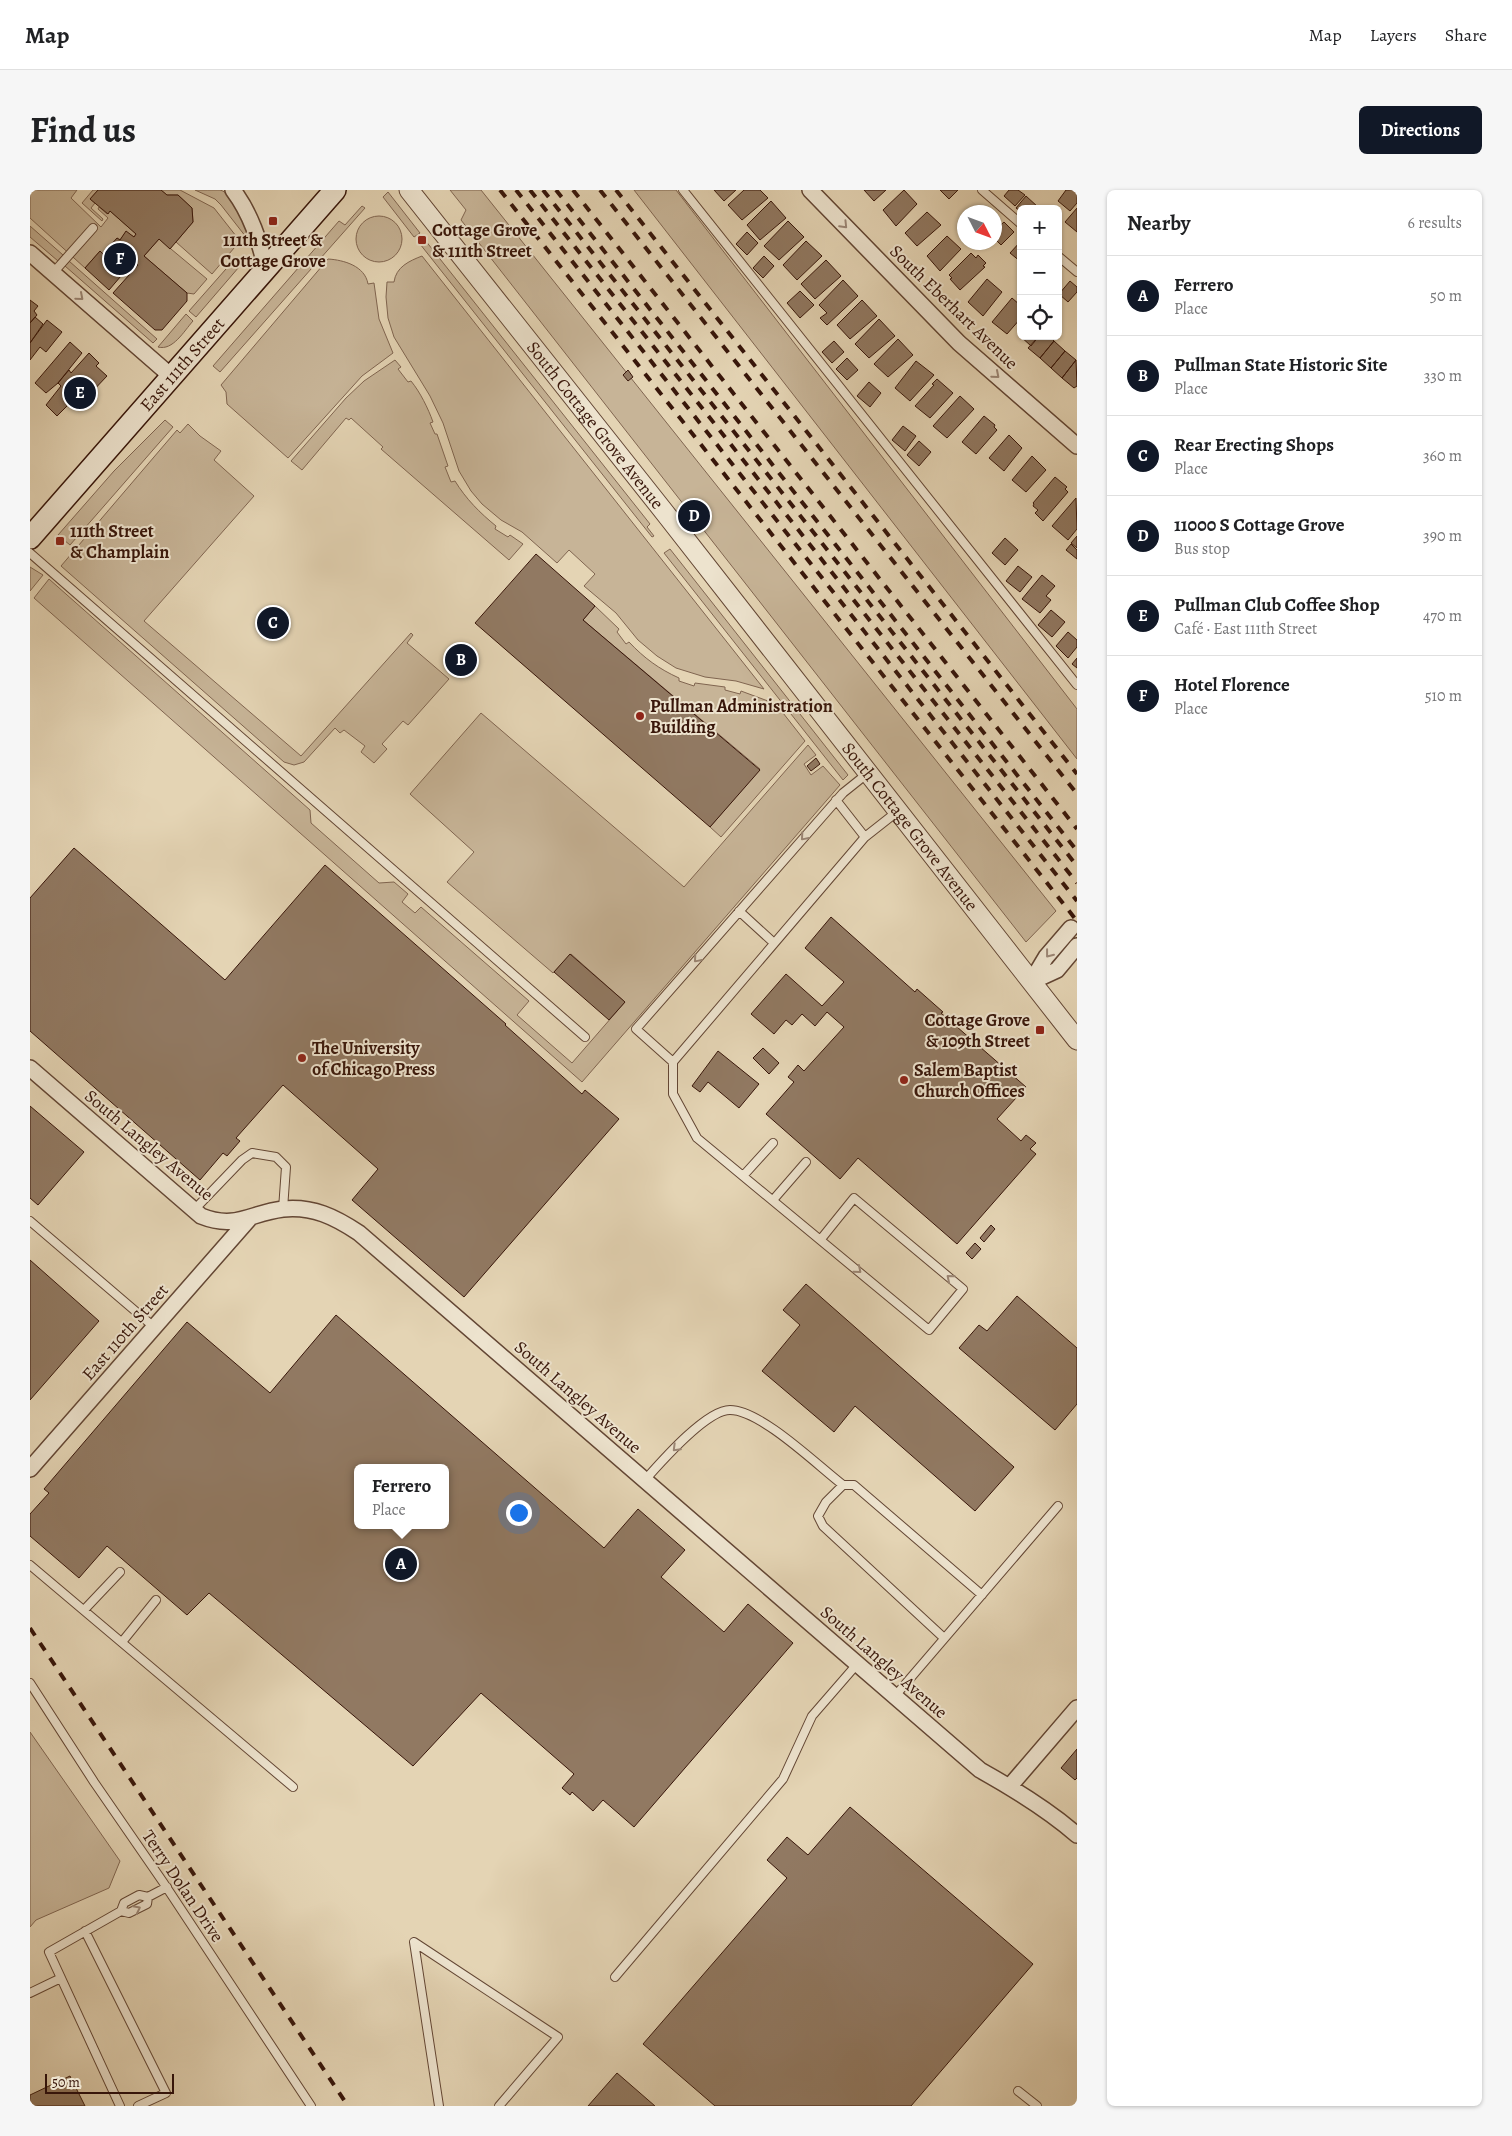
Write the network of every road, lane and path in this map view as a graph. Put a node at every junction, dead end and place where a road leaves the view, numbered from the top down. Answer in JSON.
{"nodes":[{"id":1,"x":233,"y":190,"type":"edge"},
{"id":2,"x":335,"y":190,"type":"edge"},
{"id":3,"x":409,"y":190,"type":"edge"},
{"id":4,"x":683,"y":190,"type":"edge"},
{"id":5,"x":810,"y":190,"type":"edge"},
{"id":6,"x":982,"y":190,"type":"edge"},
{"id":7,"x":1017,"y":221,"type":"edge"},
{"id":8,"x":93,"y":228,"type":"dead end"},
{"id":9,"x":30,"y":253,"type":"edge"},
{"id":10,"x":1062,"y":259,"type":"edge"},
{"id":11,"x":266,"y":269,"type":"junction"},
{"id":12,"x":1077,"y":272,"type":"edge"},
{"id":13,"x":53,"y":273,"type":"junction"},
{"id":14,"x":171,"y":376,"type":"junction"},
{"id":15,"x":1077,"y":446,"type":"edge"},
{"id":16,"x":30,"y":538,"type":"edge"},
{"id":17,"x":30,"y":553,"type":"edge"},
{"id":18,"x":1077,"y":685,"type":"edge"},
{"id":19,"x":868,"y":773,"type":"junction"},
{"id":20,"x":836,"y":800,"type":"junction"},
{"id":21,"x":898,"y":811,"type":"junction"},
{"id":22,"x":865,"y":837,"type":"junction"},
{"id":23,"x":739,"y":911,"type":"junction"},
{"id":24,"x":1071,"y":928,"type":"dead end"},
{"id":25,"x":774,"y":942,"type":"junction"},
{"id":26,"x":1077,"y":946,"type":"edge"},
{"id":27,"x":1031,"y":982,"type":"junction"},
{"id":28,"x":585,"y":1037,"type":"dead end"},
{"id":29,"x":1077,"y":1040,"type":"edge"},
{"id":30,"x":673,"y":1062,"type":"junction"},
{"id":31,"x":30,"y":1068,"type":"edge"},
{"id":32,"x":773,"y":1143,"type":"dead end"},
{"id":33,"x":806,"y":1162,"type":"dead end"},
{"id":34,"x":743,"y":1176,"type":"junction"},
{"id":35,"x":773,"y":1200,"type":"junction"},
{"id":36,"x":283,"y":1209,"type":"junction"},
{"id":37,"x":193,"y":1211,"type":"junction"},
{"id":38,"x":249,"y":1219,"type":"junction"},
{"id":39,"x":30,"y":1221,"type":"edge"},
{"id":40,"x":821,"y":1239,"type":"junction"},
{"id":41,"x":154,"y":1327,"type":"junction"},
{"id":42,"x":30,"y":1469,"type":"edge"},
{"id":43,"x":645,"y":1480,"type":"junction"},
{"id":44,"x":843,"y":1485,"type":"junction"},
{"id":45,"x":1058,"y":1506,"type":"dead end"},
{"id":46,"x":30,"y":1564,"type":"edge"},
{"id":47,"x":120,"y":1572,"type":"dead end"},
{"id":48,"x":982,"y":1595,"type":"junction"},
{"id":49,"x":156,"y":1600,"type":"dead end"},
{"id":50,"x":84,"y":1610,"type":"junction"},
{"id":51,"x":944,"y":1638,"type":"junction"},
{"id":52,"x":122,"y":1642,"type":"junction"},
{"id":53,"x":858,"y":1663,"type":"junction"},
{"id":54,"x":30,"y":1683,"type":"edge"},
{"id":55,"x":895,"y":1696,"type":"junction"},
{"id":56,"x":1077,"y":1708,"type":"edge"},
{"id":57,"x":1010,"y":1786,"type":"junction"},
{"id":58,"x":293,"y":1787,"type":"dead end"},
{"id":59,"x":1077,"y":1835,"type":"edge"},
{"id":60,"x":167,"y":1887,"type":"junction"},
{"id":61,"x":85,"y":1931,"type":"junction"},
{"id":62,"x":615,"y":1977,"type":"dead end"},
{"id":63,"x":61,"y":1978,"type":"junction"},
{"id":64,"x":30,"y":1993,"type":"edge"},
{"id":65,"x":1018,"y":2091,"type":"dead end"},
{"id":66,"x":120,"y":2106,"type":"edge"},
{"id":67,"x":138,"y":2106,"type":"edge"},
{"id":68,"x":311,"y":2106,"type":"edge"},
{"id":69,"x":439,"y":2106,"type":"edge"},
{"id":70,"x":499,"y":2106,"type":"edge"},
{"id":71,"x":1037,"y":2106,"type":"edge"}],
"edges":[{"from":1,"to":11,"type":"street"},
{"from":2,"to":11,"type":"main road","name":"East 111th Street"},
{"from":3,"to":19,"type":"street","name":"South Cottage Grove Avenue"},
{"from":4,"to":18,"type":"lane"},
{"from":5,"to":15,"type":"street","name":"South Eberhart Avenue","one_way":true},
{"from":6,"to":7,"type":"lane"},
{"from":8,"to":13,"type":"lane"},
{"from":9,"to":13,"type":"street"},
{"from":10,"to":12,"type":"lane"},
{"from":11,"to":14,"type":"main road","name":"East 111th Street"},
{"from":13,"to":14,"type":"street","one_way":true},
{"from":14,"to":16,"type":"main road","name":"East 111th Street"},
{"from":17,"to":28,"type":"lane"},
{"from":19,"to":20,"type":"lane"},
{"from":19,"to":21,"type":"street","name":"South Cottage Grove Avenue"},
{"from":20,"to":22,"type":"lane"},
{"from":20,"to":23,"type":"lane","one_way":true},
{"from":21,"to":22,"type":"lane"},
{"from":21,"to":27,"type":"street","name":"South Cottage Grove Avenue"},
{"from":22,"to":25,"type":"lane"},
{"from":23,"to":25,"type":"lane"},
{"from":23,"to":30,"type":"lane","one_way":true},
{"from":24,"to":27,"type":"street","one_way":true},
{"from":25,"to":30,"type":"lane"},
{"from":26,"to":27,"type":"street"},
{"from":27,"to":29,"type":"street","name":"South Cottage Grove Avenue"},
{"from":30,"to":34,"type":"lane"},
{"from":31,"to":37,"type":"street","name":"South Langley Avenue"},
{"from":32,"to":34,"type":"lane"},
{"from":33,"to":35,"type":"lane"},
{"from":34,"to":35,"type":"lane"},
{"from":35,"to":40,"type":"lane"},
{"from":36,"to":37,"type":"lane"},
{"from":36,"to":38,"type":"street","name":"South Langley Avenue"},
{"from":36,"to":43,"type":"street","name":"South Langley Avenue"},
{"from":37,"to":38,"type":"street","name":"South Langley Avenue"},
{"from":38,"to":41,"type":"street","name":"East 110th Street"},
{"from":39,"to":41,"type":"lane"},
{"from":40,"to":40,"type":"lane","one_way":true},
{"from":41,"to":42,"type":"street","name":"East 110th Street"},
{"from":44,"to":43,"type":"lane","one_way":true},
{"from":43,"to":53,"type":"street","name":"South Langley Avenue"},
{"from":44,"to":48,"type":"lane"},
{"from":44,"to":51,"type":"lane"},
{"from":45,"to":48,"type":"lane"},
{"from":46,"to":50,"type":"lane"},
{"from":47,"to":50,"type":"lane"},
{"from":48,"to":51,"type":"lane"},
{"from":49,"to":52,"type":"lane"},
{"from":50,"to":52,"type":"lane"},
{"from":51,"to":55,"type":"lane"},
{"from":52,"to":58,"type":"lane"},
{"from":53,"to":55,"type":"street","name":"South Langley Avenue"},
{"from":53,"to":62,"type":"lane"},
{"from":54,"to":60,"type":"lane","name":"Terry Dolan Drive"},
{"from":55,"to":57,"type":"street","name":"South Langley Avenue"},
{"from":56,"to":57,"type":"street"},
{"from":57,"to":59,"type":"street","name":"South Langley Avenue"},
{"from":60,"to":61,"type":"lane"},
{"from":60,"to":68,"type":"lane","name":"Terry Dolan Drive"},
{"from":61,"to":63,"type":"lane"},
{"from":61,"to":67,"type":"lane"},
{"from":63,"to":64,"type":"lane"},
{"from":63,"to":66,"type":"lane"},
{"from":65,"to":71,"type":"lane"},
{"from":69,"to":70,"type":"lane"}]}
